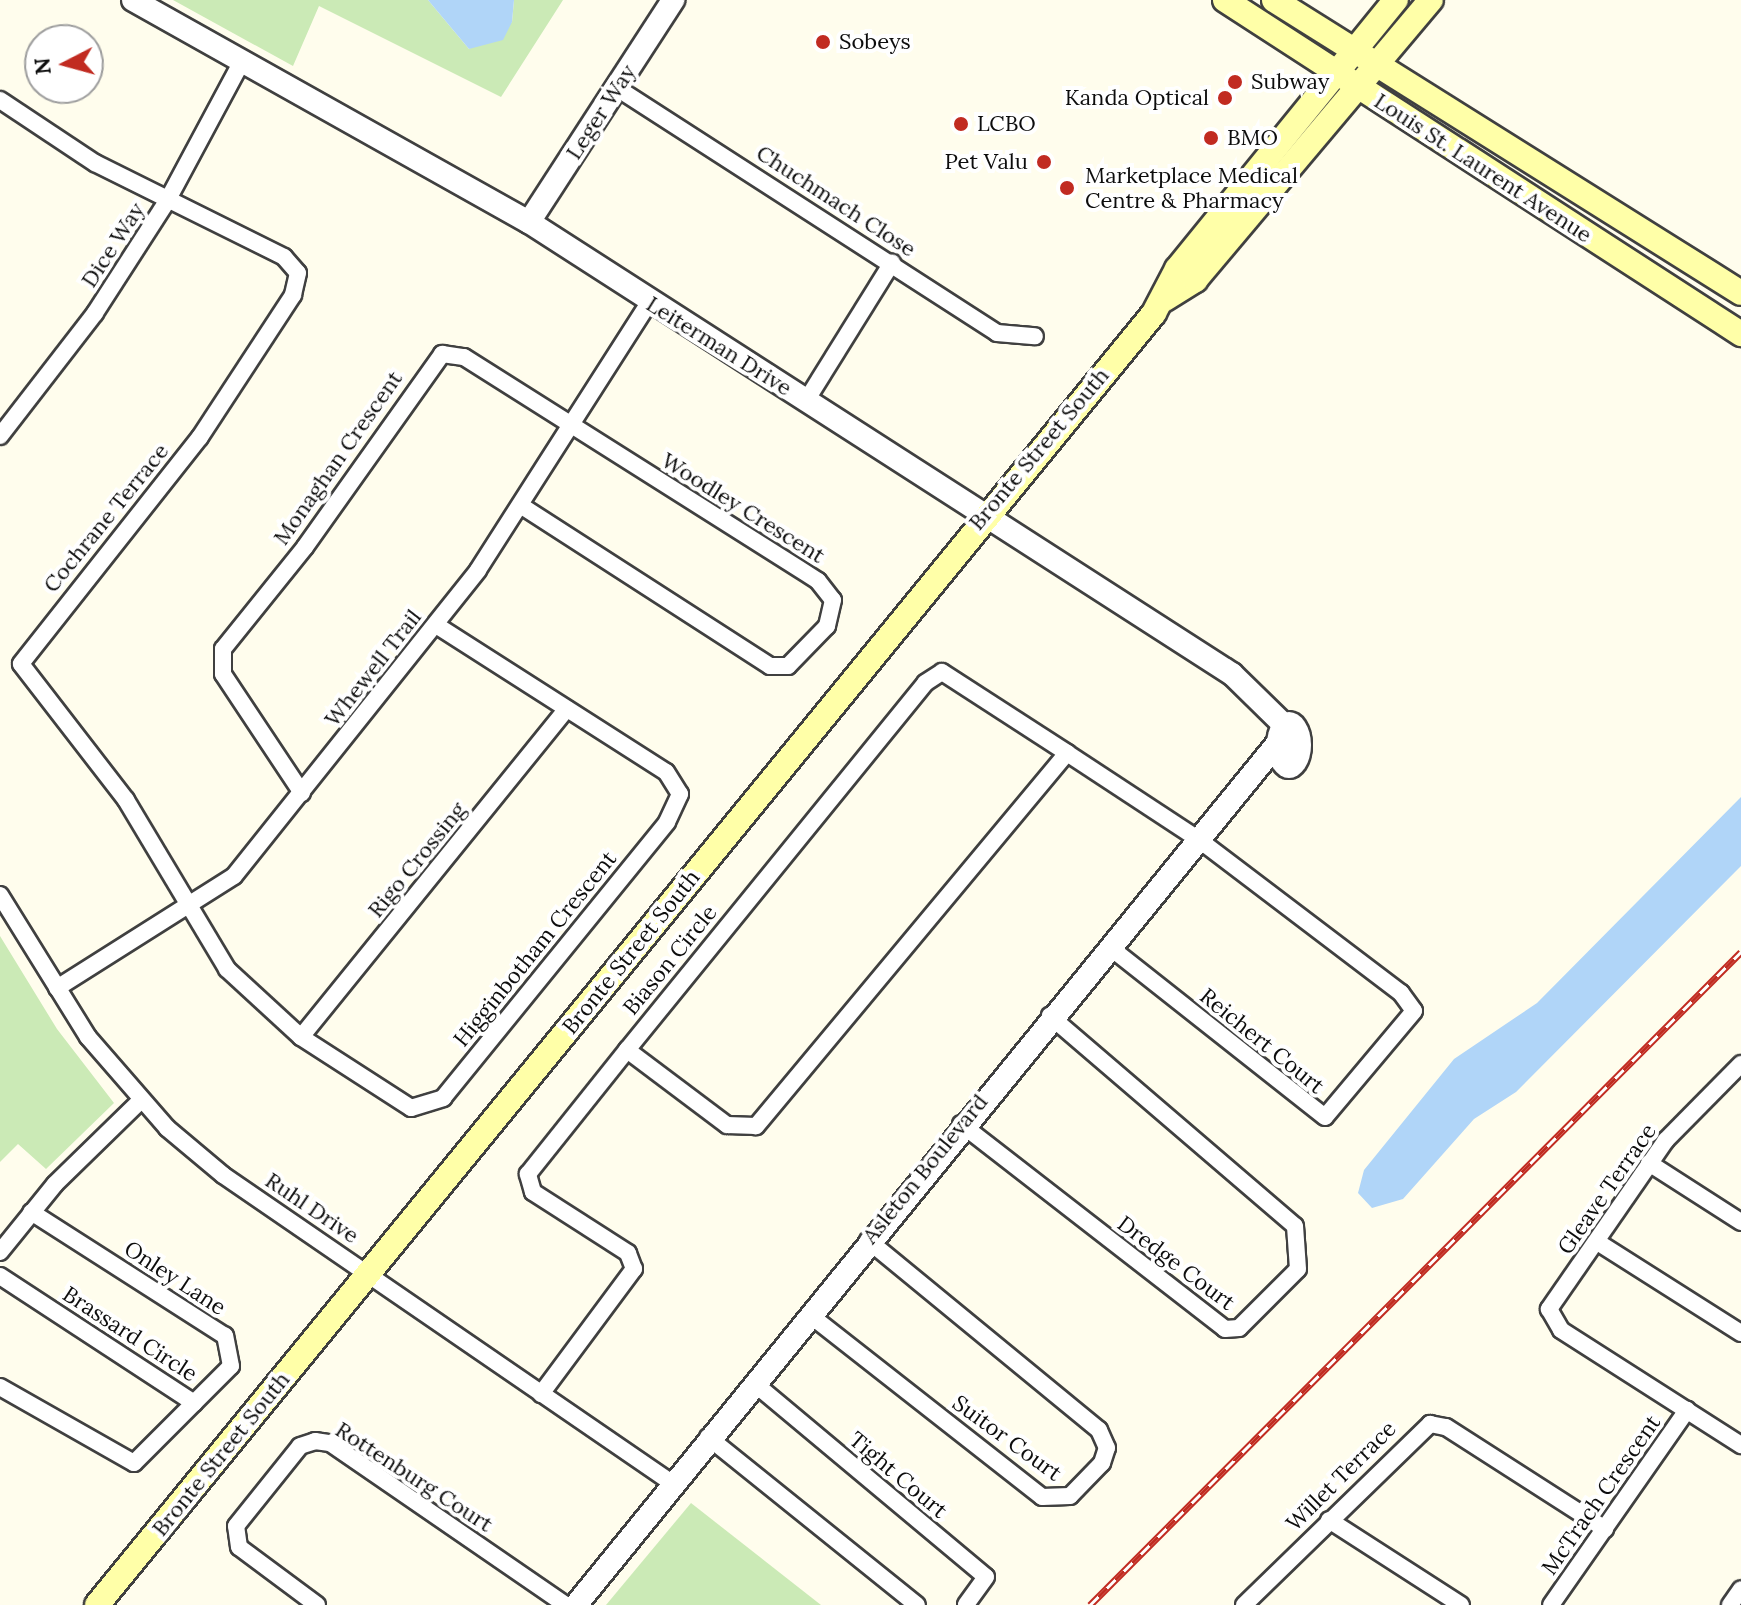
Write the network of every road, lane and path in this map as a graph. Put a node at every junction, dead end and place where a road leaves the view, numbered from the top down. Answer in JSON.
{"nodes":[{"id":1,"x":133,"y":0,"type":"edge"},
{"id":2,"x":673,"y":0,"type":"edge"},
{"id":3,"x":1225,"y":0,"type":"edge"},
{"id":4,"x":1274,"y":0,"type":"edge"},
{"id":5,"x":1396,"y":0,"type":"edge"},
{"id":6,"x":1431,"y":0,"type":"edge"},
{"id":7,"x":1355,"y":50,"type":"junction"},
{"id":8,"x":240,"y":65,"type":"junction"},
{"id":9,"x":1378,"y":65,"type":"junction"},
{"id":10,"x":1337,"y":74,"type":"junction"},
{"id":11,"x":617,"y":88,"type":"junction"},
{"id":12,"x":1359,"y":88,"type":"junction"},
{"id":13,"x":0,"y":100,"type":"edge"},
{"id":14,"x":166,"y":203,"type":"junction"},
{"id":15,"x":529,"y":222,"type":"junction"},
{"id":16,"x":892,"y":263,"type":"junction"},
{"id":17,"x":1741,"y":293,"type":"edge"},
{"id":18,"x":1165,"y":299,"type":"junction"},
{"id":19,"x":649,"y":303,"type":"junction"},
{"id":20,"x":1741,"y":334,"type":"edge"},
{"id":21,"x":1035,"y":336,"type":"dead end"},
{"id":22,"x":806,"y":401,"type":"junction"},
{"id":23,"x":571,"y":426,"type":"junction"},
{"id":24,"x":0,"y":436,"type":"edge"},
{"id":25,"x":520,"y":505,"type":"junction"},
{"id":26,"x":983,"y":514,"type":"junction"},
{"id":27,"x":436,"y":625,"type":"junction"},
{"id":28,"x":567,"y":709,"type":"junction"},
{"id":29,"x":1282,"y":732,"type":"joint"},
{"id":30,"x":1067,"y":753,"type":"junction"},
{"id":31,"x":302,"y":793,"type":"junction"},
{"id":32,"x":1198,"y":839,"type":"junction"},
{"id":33,"x":0,"y":895,"type":"edge"},
{"id":34,"x":186,"y":909,"type":"junction"},
{"id":35,"x":1110,"y":947,"type":"junction"},
{"id":36,"x":57,"y":988,"type":"junction"},
{"id":37,"x":1050,"y":1016,"type":"junction"},
{"id":38,"x":301,"y":1037,"type":"junction"},
{"id":39,"x":627,"y":1050,"type":"junction"},
{"id":40,"x":1741,"y":1064,"type":"edge"},
{"id":41,"x":141,"y":1100,"type":"junction"},
{"id":42,"x":961,"y":1124,"type":"junction"},
{"id":43,"x":1649,"y":1163,"type":"junction"},
{"id":44,"x":31,"y":1212,"type":"junction"},
{"id":45,"x":1741,"y":1222,"type":"edge"},
{"id":46,"x":868,"y":1240,"type":"junction"},
{"id":47,"x":1599,"y":1243,"type":"junction"},
{"id":48,"x":0,"y":1252,"type":"edge"},
{"id":49,"x":368,"y":1274,"type":"junction"},
{"id":50,"x":0,"y":1276,"type":"edge"},
{"id":51,"x":810,"y":1315,"type":"junction"},
{"id":52,"x":1741,"y":1333,"type":"edge"},
{"id":53,"x":754,"y":1383,"type":"junction"},
{"id":54,"x":0,"y":1387,"type":"edge"},
{"id":55,"x":541,"y":1394,"type":"junction"},
{"id":56,"x":194,"y":1403,"type":"junction"},
{"id":57,"x":1687,"y":1410,"type":"junction"},
{"id":58,"x":708,"y":1437,"type":"junction"},
{"id":59,"x":1741,"y":1445,"type":"edge"},
{"id":60,"x":672,"y":1483,"type":"junction"},
{"id":61,"x":1329,"y":1520,"type":"junction"},
{"id":62,"x":1605,"y":1529,"type":"junction"},
{"id":63,"x":97,"y":1605,"type":"edge"},
{"id":64,"x":317,"y":1605,"type":"edge"},
{"id":65,"x":566,"y":1605,"type":"edge"},
{"id":66,"x":576,"y":1605,"type":"edge"},
{"id":67,"x":917,"y":1605,"type":"edge"},
{"id":68,"x":966,"y":1605,"type":"edge"},
{"id":69,"x":1244,"y":1605,"type":"edge"},
{"id":70,"x":1461,"y":1605,"type":"edge"},
{"id":71,"x":1551,"y":1605,"type":"edge"}],
"edges":[{"from":1,"to":8,"type":"street","name":"Leiterman Drive"},
{"from":2,"to":11,"type":"street","name":"Leger Way"},
{"from":3,"to":10,"type":"main road","name":"Louis St. Laurent Avenue"},
{"from":4,"to":7,"type":"main road","name":"Louis St. Laurent Avenue"},
{"from":5,"to":7,"type":"main road","name":"Bronte Street South"},
{"from":6,"to":9,"type":"main road","name":"Bronte Street South"},
{"from":7,"to":9,"type":"main road","name":"Louis St. Laurent Avenue"},
{"from":7,"to":10,"type":"main road","name":"Bronte Street South"},
{"from":8,"to":14,"type":"street","name":"Dice Way"},
{"from":8,"to":15,"type":"street","name":"Leiterman Drive"},
{"from":9,"to":12,"type":"main road","name":"Bronte Street South"},
{"from":9,"to":17,"type":"main road","name":"Louis St. Laurent Avenue"},
{"from":10,"to":12,"type":"main road","name":"Louis St. Laurent Avenue"},
{"from":10,"to":18,"type":"main road","name":"Bronte Street South"},
{"from":11,"to":15,"type":"street","name":"Leger Way"},
{"from":11,"to":16,"type":"street","name":"Chuchmach Close"},
{"from":12,"to":18,"type":"main road","name":"Bronte Street South"},
{"from":12,"to":20,"type":"main road","name":"Louis St. Laurent Avenue"},
{"from":13,"to":14,"type":"street"},
{"from":14,"to":24,"type":"street","name":"Dice Way"},
{"from":14,"to":34,"type":"street","name":"Cochrane Terrace"},
{"from":15,"to":19,"type":"street","name":"Leiterman Drive"},
{"from":16,"to":21,"type":"street","name":"Chuchmach Close"},
{"from":16,"to":22,"type":"street"},
{"from":18,"to":26,"type":"main road","name":"Bronte Street South"},
{"from":19,"to":22,"type":"street","name":"Leiterman Drive"},
{"from":19,"to":23,"type":"street","name":"Whewell Trail"},
{"from":22,"to":26,"type":"street","name":"Leiterman Drive"},
{"from":23,"to":25,"type":"street","name":"Whewell Trail"},
{"from":23,"to":25,"type":"street","name":"Woodley Crescent"},
{"from":23,"to":31,"type":"street","name":"Monaghan Crescent"},
{"from":25,"to":27,"type":"street","name":"Whewell Trail"},
{"from":26,"to":29,"type":"street","name":"Leiterman Drive"},
{"from":26,"to":49,"type":"main road","name":"Bronte Street South"},
{"from":27,"to":28,"type":"street","name":"Higginbotham Crescent"},
{"from":27,"to":31,"type":"street","name":"Whewell Trail"},
{"from":28,"to":38,"type":"street","name":"Rigo Crossing"},
{"from":28,"to":38,"type":"street","name":"Higginbotham Crescent"},
{"from":29,"to":32,"type":"street","name":"Asleton Boulevard"},
{"from":30,"to":32,"type":"street","name":"Biason Circle"},
{"from":30,"to":39,"type":"street","name":"Biason Circle"},
{"from":30,"to":39,"type":"street","name":"Biason Circle"},
{"from":31,"to":34,"type":"street","name":"Whewell Trail"},
{"from":32,"to":35,"type":"street","name":"Asleton Boulevard"},
{"from":32,"to":35,"type":"street","name":"Reichert Court"},
{"from":33,"to":36,"type":"street","name":"Ruhl Drive"},
{"from":34,"to":36,"type":"street","name":"Whewell Trail"},
{"from":34,"to":38,"type":"street","name":"Higginbotham Crescent"},
{"from":35,"to":37,"type":"street","name":"Asleton Boulevard"},
{"from":36,"to":41,"type":"street","name":"Ruhl Drive"},
{"from":37,"to":42,"type":"street","name":"Asleton Boulevard"},
{"from":37,"to":42,"type":"street","name":"Dredge Court"},
{"from":39,"to":55,"type":"street"},
{"from":40,"to":43,"type":"street","name":"Gleave Terrace"},
{"from":41,"to":44,"type":"street"},
{"from":41,"to":49,"type":"street","name":"Ruhl Drive"},
{"from":42,"to":46,"type":"street","name":"Asleton Boulevard"},
{"from":43,"to":45,"type":"street"},
{"from":43,"to":47,"type":"street","name":"Gleave Terrace"},
{"from":44,"to":48,"type":"street"},
{"from":44,"to":56,"type":"street","name":"Onley Lane"},
{"from":46,"to":51,"type":"street","name":"Asleton Boulevard"},
{"from":46,"to":51,"type":"street","name":"Suitor Court"},
{"from":47,"to":52,"type":"street"},
{"from":47,"to":57,"type":"street","name":"Gleave Terrace"},
{"from":49,"to":55,"type":"street","name":"Ruhl Drive"},
{"from":49,"to":63,"type":"main road","name":"Bronte Street South"},
{"from":50,"to":56,"type":"street","name":"Brassard Circle"},
{"from":51,"to":53,"type":"street","name":"Asleton Boulevard"},
{"from":53,"to":58,"type":"street","name":"Asleton Boulevard"},
{"from":53,"to":68,"type":"street","name":"Tight Court"},
{"from":54,"to":56,"type":"street","name":"Brassard Circle"},
{"from":55,"to":60,"type":"street","name":"Ruhl Drive"},
{"from":57,"to":59,"type":"street","name":"Gleave Terrace"},
{"from":57,"to":62,"type":"street","name":"McTrach Crescent"},
{"from":58,"to":60,"type":"street","name":"Asleton Boulevard"},
{"from":58,"to":67,"type":"street"},
{"from":60,"to":66,"type":"street","name":"Asleton Boulevard"},
{"from":61,"to":62,"type":"street","name":"Willet Terrace"},
{"from":61,"to":69,"type":"street","name":"Willet Terrace"},
{"from":61,"to":70,"type":"street"},
{"from":62,"to":71,"type":"street","name":"McTrach Crescent"},
{"from":64,"to":65,"type":"street","name":"Rottenburg Court"}]}
